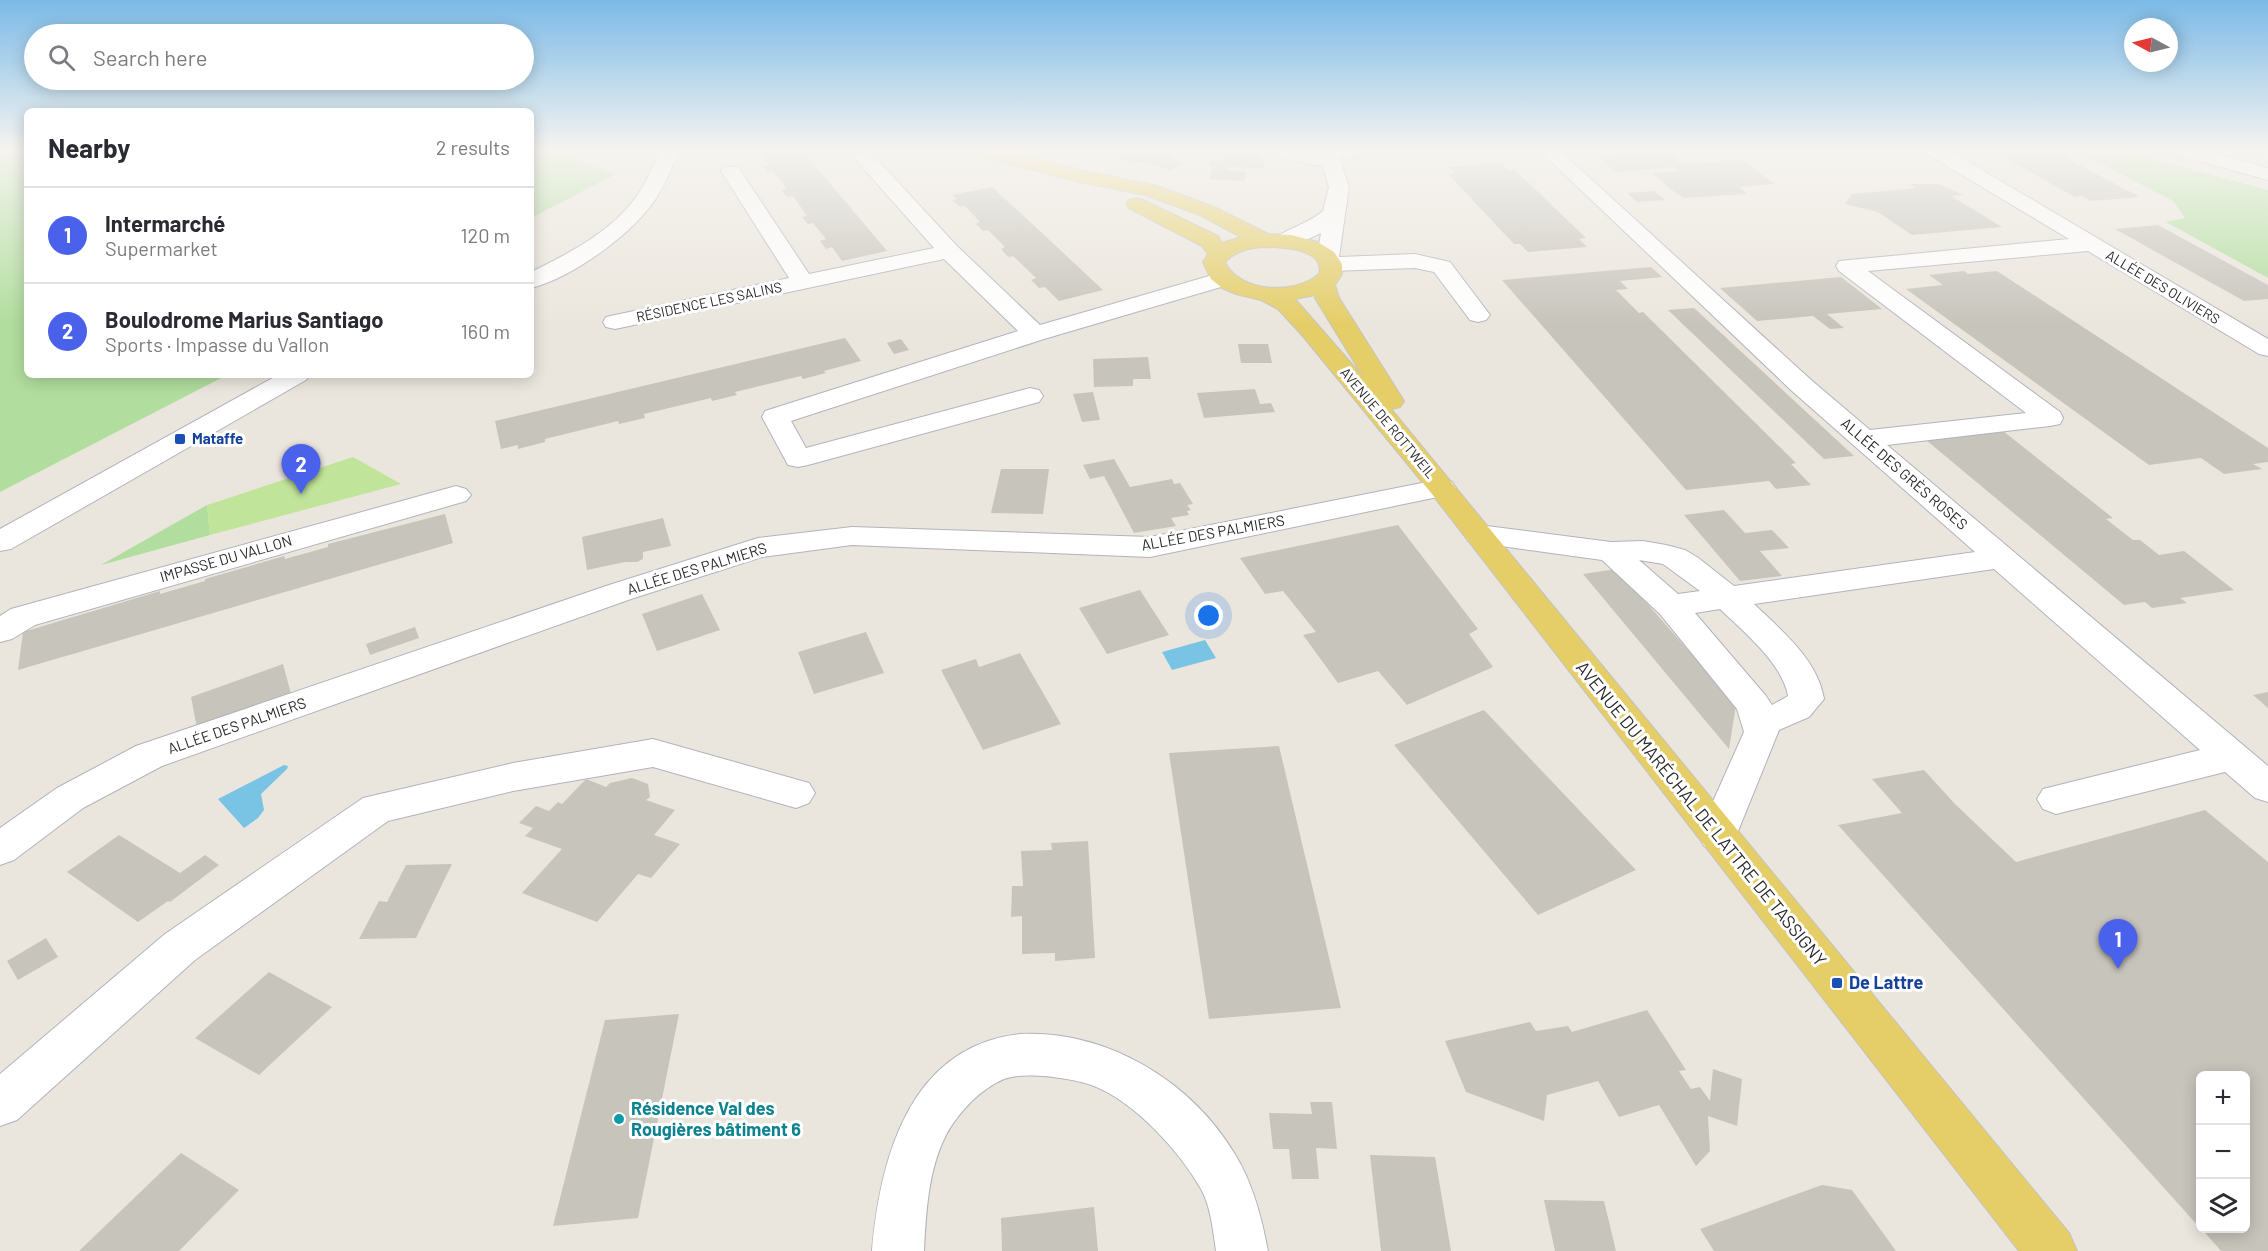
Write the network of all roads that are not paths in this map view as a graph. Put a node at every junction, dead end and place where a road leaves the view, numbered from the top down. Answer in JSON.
{"nodes":[{"id":1,"x":638,"y":208,"type":"edge"},
{"id":2,"x":755,"y":208,"type":"edge"},
{"id":3,"x":911,"y":208,"type":"edge"},
{"id":4,"x":1145,"y":208,"type":"edge"},
{"id":5,"x":1200,"y":208,"type":"edge"},
{"id":6,"x":1611,"y":208,"type":"edge"},
{"id":7,"x":2031,"y":208,"type":"edge"},
{"id":8,"x":1336,"y":209,"type":"joint"},
{"id":9,"x":1274,"y":240,"type":"junction"},
{"id":10,"x":2090,"y":244,"type":"junction"},
{"id":11,"x":949,"y":251,"type":"junction"},
{"id":12,"x":1219,"y":254,"type":"junction"},
{"id":13,"x":1327,"y":268,"type":"junction"},
{"id":14,"x":534,"y":279,"type":"edge"},
{"id":15,"x":1223,"y":279,"type":"junction"},
{"id":16,"x":803,"y":282,"type":"junction"},
{"id":17,"x":1266,"y":293,"type":"junction"},
{"id":18,"x":1478,"y":315,"type":"dead end"},
{"id":19,"x":615,"y":322,"type":"dead end"},
{"id":20,"x":1035,"y":334,"type":"junction"},
{"id":21,"x":2268,"y":349,"type":"edge"},
{"id":22,"x":292,"y":378,"type":"edge"},
{"id":23,"x":1030,"y":396,"type":"dead end"},
{"id":24,"x":1864,"y":439,"type":"junction"},
{"id":25,"x":1442,"y":488,"type":"junction"},
{"id":26,"x":456,"y":495,"type":"dead end"},
{"id":27,"x":1479,"y":534,"type":"junction"},
{"id":28,"x":0,"y":542,"type":"edge"},
{"id":29,"x":1611,"y":552,"type":"junction"},
{"id":30,"x":2000,"y":558,"type":"junction"},
{"id":31,"x":1727,"y":598,"type":"junction"},
{"id":32,"x":1671,"y":606,"type":"junction"},
{"id":33,"x":0,"y":631,"type":"edge"},
{"id":34,"x":1759,"y":723,"type":"junction"},
{"id":35,"x":2230,"y":757,"type":"junction"},
{"id":36,"x":2268,"y":788,"type":"edge"},
{"id":37,"x":796,"y":793,"type":"dead end"},
{"id":38,"x":2056,"y":799,"type":"dead end"},
{"id":39,"x":1718,"y":835,"type":"junction"},
{"id":40,"x":0,"y":849,"type":"edge"},
{"id":41,"x":0,"y":1104,"type":"edge"},
{"id":42,"x":898,"y":1251,"type":"edge"},
{"id":43,"x":1242,"y":1251,"type":"edge"},
{"id":44,"x":2051,"y":1251,"type":"edge"}],
"edges":[{"from":1,"to":14,"type":"street"},
{"from":2,"to":16,"type":"street","name":"RÉSIDENCE LES SALINS"},
{"from":3,"to":11,"type":"street"},
{"from":4,"to":12,"type":"main road"},
{"from":5,"to":9,"type":"main road"},
{"from":6,"to":24,"type":"street","name":"ALLÉE DES GRÈS ROSES"},
{"from":7,"to":10,"type":"street","name":"ALLÉE DES OLIVIERS"},
{"from":8,"to":9,"type":"street"},
{"from":8,"to":13,"type":"street"},
{"from":9,"to":12,"type":"main road"},
{"from":9,"to":13,"type":"main road"},
{"from":10,"to":21,"type":"street","name":"ALLÉE DES OLIVIERS"},
{"from":10,"to":24,"type":"street"},
{"from":11,"to":16,"type":"street","name":"RÉSIDENCE LES SALINS"},
{"from":11,"to":20,"type":"street"},
{"from":12,"to":15,"type":"main road"},
{"from":13,"to":17,"type":"main road"},
{"from":13,"to":18,"type":"street"},
{"from":13,"to":25,"type":"main road","name":"AVENUE DE ROTTWEIL"},
{"from":15,"to":17,"type":"main road"},
{"from":15,"to":20,"type":"street"},
{"from":16,"to":19,"type":"street","name":"RÉSIDENCE LES SALINS"},
{"from":17,"to":25,"type":"main road","name":"AVENUE DE ROTTWEIL"},
{"from":20,"to":23,"type":"street"},
{"from":22,"to":28,"type":"street"},
{"from":24,"to":30,"type":"street","name":"ALLÉE DES GRÈS ROSES"},
{"from":25,"to":27,"type":"main road","name":"AVENUE DU MARÉCHAL DE LATTRE DE TASSIGNY"},
{"from":25,"to":40,"type":"street","name":"ALLÉE DES PALMIERS"},
{"from":26,"to":33,"type":"street","name":"IMPASSE DU VALLON"},
{"from":27,"to":29,"type":"street"},
{"from":27,"to":39,"type":"main road","name":"AVENUE DU MARÉCHAL DE LATTRE DE TASSIGNY"},
{"from":29,"to":31,"type":"street"},
{"from":29,"to":32,"type":"street"},
{"from":30,"to":31,"type":"street"},
{"from":30,"to":35,"type":"street","name":"ALLÉE DES GRÈS ROSES"},
{"from":31,"to":32,"type":"street"},
{"from":31,"to":34,"type":"street"},
{"from":32,"to":34,"type":"street"},
{"from":34,"to":39,"type":"street"},
{"from":35,"to":36,"type":"street","name":"ALLÉE DES GRÈS ROSES"},
{"from":35,"to":38,"type":"street"},
{"from":37,"to":41,"type":"street"},
{"from":39,"to":44,"type":"main road","name":"AVENUE DU MARÉCHAL DE LATTRE DE TASSIGNY"},
{"from":42,"to":43,"type":"street"}]}
